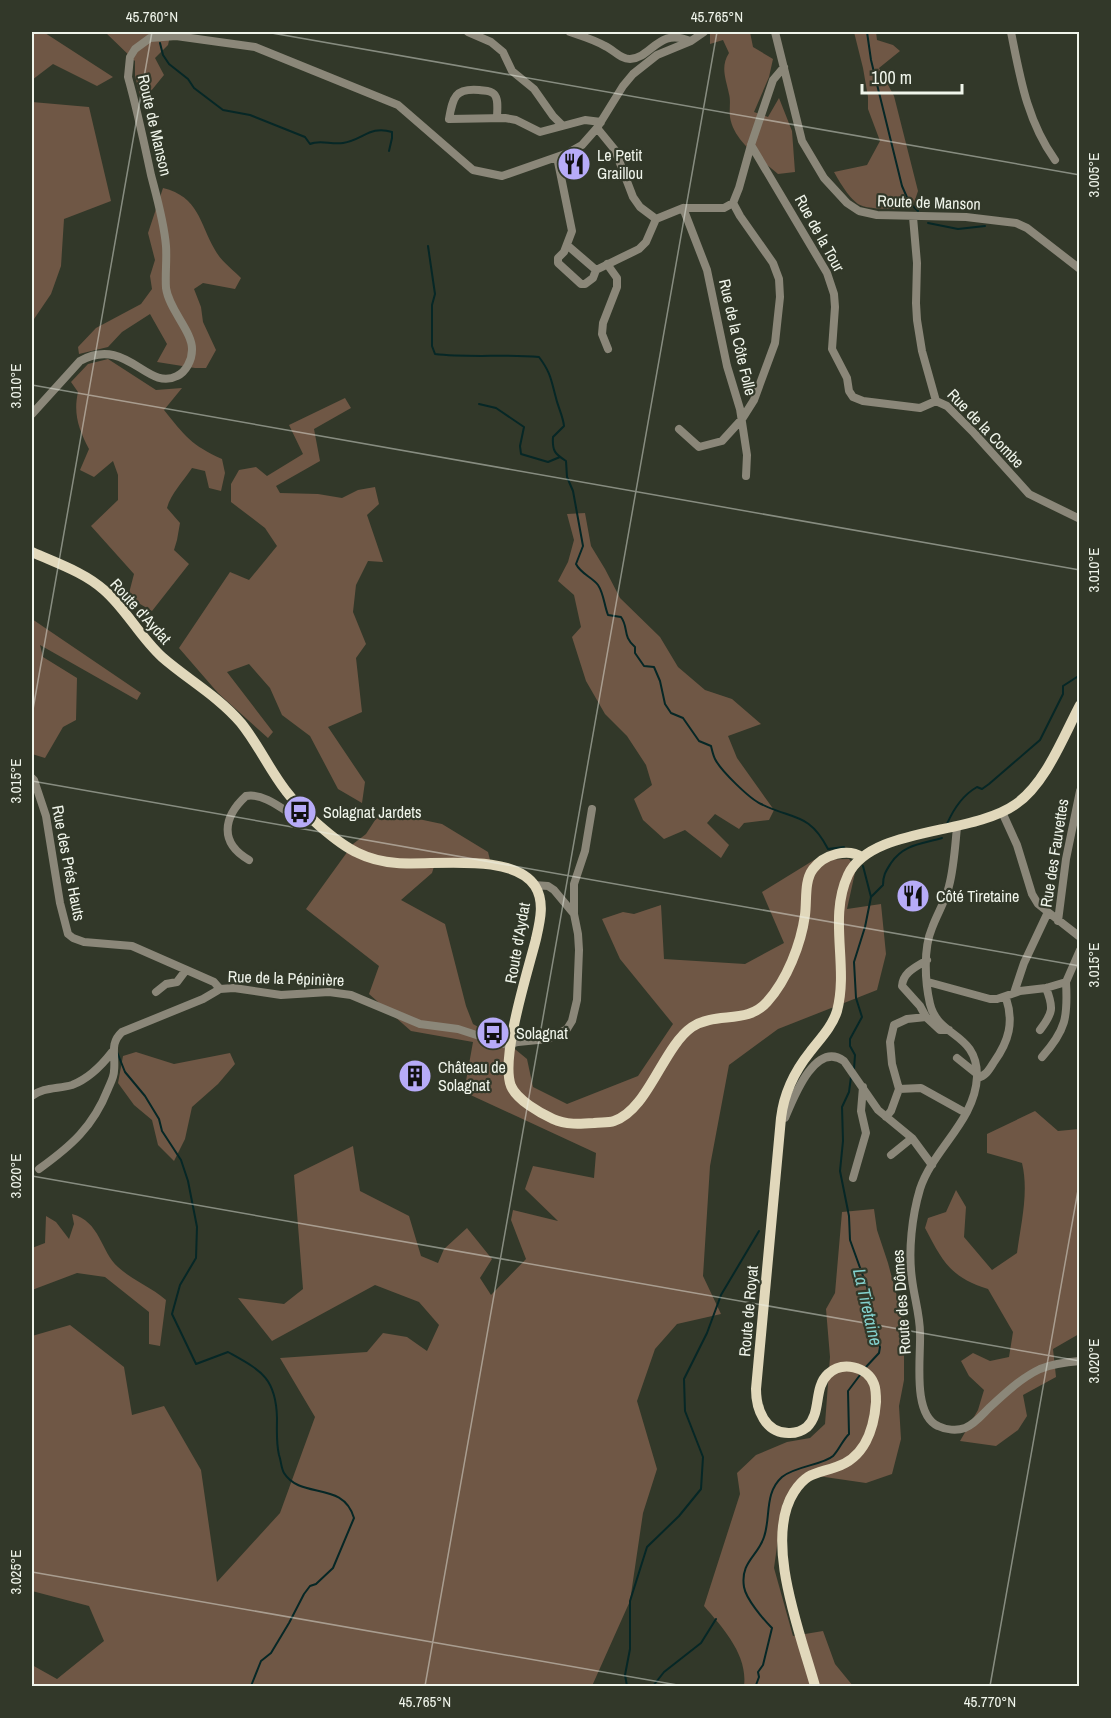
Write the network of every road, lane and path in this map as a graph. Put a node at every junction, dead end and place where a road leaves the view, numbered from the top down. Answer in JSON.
{"nodes":[{"id":1,"x":468,"y":32,"type":"edge"},
{"id":2,"x":570,"y":32,"type":"edge"},
{"id":3,"x":704,"y":32,"type":"edge"},
{"id":4,"x":775,"y":32,"type":"edge"},
{"id":5,"x":1011,"y":32,"type":"edge"},
{"id":6,"x":691,"y":41,"type":"junction"},
{"id":7,"x":784,"y":67,"type":"junction"},
{"id":8,"x":497,"y":118,"type":"junction"},
{"id":9,"x":562,"y":125,"type":"junction"},
{"id":10,"x":599,"y":125,"type":"junction"},
{"id":11,"x":751,"y":145,"type":"junction"},
{"id":12,"x":557,"y":157,"type":"junction"},
{"id":13,"x":1055,"y":160,"type":"dead end"},
{"id":14,"x":733,"y":203,"type":"junction"},
{"id":15,"x":683,"y":208,"type":"junction"},
{"id":16,"x":913,"y":217,"type":"junction"},
{"id":17,"x":656,"y":219,"type":"junction"},
{"id":18,"x":567,"y":246,"type":"junction"},
{"id":19,"x":607,"y":264,"type":"junction"},
{"id":20,"x":1080,"y":269,"type":"edge"},
{"id":21,"x":596,"y":270,"type":"junction"},
{"id":22,"x":608,"y":349,"type":"dead end"},
{"id":23,"x":936,"y":401,"type":"junction"},
{"id":24,"x":32,"y":414,"type":"edge"},
{"id":25,"x":741,"y":419,"type":"junction"},
{"id":26,"x":679,"y":429,"type":"dead end"},
{"id":27,"x":746,"y":476,"type":"dead end"},
{"id":28,"x":1080,"y":519,"type":"edge"},
{"id":29,"x":32,"y":552,"type":"edge"},
{"id":30,"x":1080,"y":705,"type":"edge"},
{"id":31,"x":32,"y":778,"type":"edge"},
{"id":32,"x":1080,"y":791,"type":"edge"},
{"id":33,"x":592,"y":809,"type":"dead end"},
{"id":34,"x":1002,"y":812,"type":"junction"},
{"id":35,"x":314,"y":819,"type":"junction"},
{"id":36,"x":957,"y":827,"type":"junction"},
{"id":37,"x":862,"y":857,"type":"junction"},
{"id":38,"x":249,"y":860,"type":"dead end"},
{"id":39,"x":534,"y":885,"type":"junction"},
{"id":40,"x":1048,"y":912,"type":"junction"},
{"id":41,"x":574,"y":914,"type":"junction"},
{"id":42,"x":1058,"y":921,"type":"junction"},
{"id":43,"x":1080,"y":937,"type":"edge"},
{"id":44,"x":1080,"y":950,"type":"edge"},
{"id":45,"x":927,"y":960,"type":"junction"},
{"id":46,"x":186,"y":970,"type":"junction"},
{"id":47,"x":928,"y":982,"type":"junction"},
{"id":48,"x":1066,"y":982,"type":"junction"},
{"id":49,"x":1046,"y":988,"type":"junction"},
{"id":50,"x":220,"y":990,"type":"junction"},
{"id":51,"x":156,"y":992,"type":"dead end"},
{"id":52,"x":1014,"y":993,"type":"junction"},
{"id":53,"x":1006,"y":998,"type":"junction"},
{"id":54,"x":926,"y":1017,"type":"junction"},
{"id":55,"x":949,"y":1030,"type":"junction"},
{"id":56,"x":1040,"y":1030,"type":"dead end"},
{"id":57,"x":510,"y":1045,"type":"junction"},
{"id":58,"x":112,"y":1052,"type":"junction"},
{"id":59,"x":1042,"y":1057,"type":"dead end"},
{"id":60,"x":957,"y":1058,"type":"dead end"},
{"id":61,"x":976,"y":1076,"type":"junction"},
{"id":62,"x":863,"y":1087,"type":"junction"},
{"id":63,"x":899,"y":1089,"type":"junction"},
{"id":64,"x":32,"y":1096,"type":"edge"},
{"id":65,"x":966,"y":1113,"type":"junction"},
{"id":66,"x":886,"y":1117,"type":"junction"},
{"id":67,"x":781,"y":1118,"type":"junction"},
{"id":68,"x":912,"y":1138,"type":"junction"},
{"id":69,"x":891,"y":1155,"type":"dead end"},
{"id":70,"x":932,"y":1165,"type":"junction"},
{"id":71,"x":39,"y":1169,"type":"dead end"},
{"id":72,"x":853,"y":1178,"type":"dead end"},
{"id":73,"x":1080,"y":1361,"type":"edge"},
{"id":74,"x":815,"y":1686,"type":"edge"}],
"edges":[{"from":1,"to":9,"type":"street"},
{"from":2,"to":6,"type":"street"},
{"from":3,"to":6,"type":"street"},
{"from":4,"to":7,"type":"street","name":"Route de Manson"},
{"from":5,"to":13,"type":"street"},
{"from":6,"to":10,"type":"street"},
{"from":7,"to":11,"type":"street"},
{"from":7,"to":16,"type":"street","name":"Route de Manson"},
{"from":8,"to":8,"type":"street"},
{"from":8,"to":9,"type":"street"},
{"from":9,"to":10,"type":"street"},
{"from":10,"to":12,"type":"street"},
{"from":10,"to":17,"type":"street"},
{"from":11,"to":14,"type":"street"},
{"from":11,"to":23,"type":"street","name":"Rue de la Tour"},
{"from":12,"to":18,"type":"street"},
{"from":12,"to":24,"type":"street","name":"Route de Manson"},
{"from":14,"to":15,"type":"street"},
{"from":14,"to":25,"type":"street"},
{"from":15,"to":17,"type":"street"},
{"from":15,"to":25,"type":"street","name":"Rue de la Côte Folle"},
{"from":16,"to":20,"type":"street","name":"Route de Manson"},
{"from":16,"to":23,"type":"street","name":"Rue de la Combe"},
{"from":17,"to":19,"type":"street"},
{"from":18,"to":21,"type":"street"},
{"from":18,"to":21,"type":"street"},
{"from":19,"to":21,"type":"street"},
{"from":19,"to":22,"type":"street"},
{"from":23,"to":28,"type":"street","name":"Rue de la Combe"},
{"from":25,"to":26,"type":"street"},
{"from":25,"to":27,"type":"street","name":"Rue de la Côte Folle"},
{"from":29,"to":35,"type":"main road","name":"Route d'Aydat"},
{"from":30,"to":34,"type":"main road"},
{"from":31,"to":46,"type":"street","name":"Rue des Prés Hauts"},
{"from":32,"to":42,"type":"street","name":"Rue des Fauvettes"},
{"from":33,"to":41,"type":"street"},
{"from":34,"to":36,"type":"main road"},
{"from":34,"to":40,"type":"street"},
{"from":35,"to":38,"type":"street"},
{"from":35,"to":39,"type":"main road","name":"Route d'Aydat"},
{"from":36,"to":37,"type":"main road"},
{"from":36,"to":45,"type":"street","name":"Route des Dômes"},
{"from":37,"to":57,"type":"main road","name":"Route d'Aydat"},
{"from":37,"to":67,"type":"main road","name":"Route de Royat"},
{"from":39,"to":41,"type":"street"},
{"from":39,"to":57,"type":"main road","name":"Route d'Aydat"},
{"from":40,"to":42,"type":"street"},
{"from":40,"to":52,"type":"street"},
{"from":41,"to":57,"type":"street"},
{"from":42,"to":43,"type":"street"},
{"from":44,"to":48,"type":"street"},
{"from":45,"to":47,"type":"street","name":"Route des Dômes"},
{"from":45,"to":54,"type":"street"},
{"from":46,"to":50,"type":"street","name":"Rue des Prés Hauts"},
{"from":46,"to":51,"type":"street"},
{"from":47,"to":53,"type":"street"},
{"from":47,"to":55,"type":"street","name":"Route des Dômes"},
{"from":48,"to":49,"type":"street"},
{"from":48,"to":59,"type":"street"},
{"from":49,"to":52,"type":"street"},
{"from":49,"to":56,"type":"street"},
{"from":50,"to":57,"type":"street","name":"Rue de la Pépinière"},
{"from":50,"to":58,"type":"street","name":"Rue de la Pépinière"},
{"from":52,"to":53,"type":"street"},
{"from":53,"to":61,"type":"street"},
{"from":54,"to":55,"type":"street"},
{"from":54,"to":63,"type":"street"},
{"from":55,"to":61,"type":"street","name":"Route des Dômes"},
{"from":58,"to":64,"type":"street","name":"Rue de la Pépinière"},
{"from":58,"to":71,"type":"street"},
{"from":60,"to":61,"type":"street"},
{"from":61,"to":65,"type":"street","name":"Route des Dômes"},
{"from":62,"to":66,"type":"street"},
{"from":62,"to":67,"type":"street"},
{"from":62,"to":72,"type":"street"},
{"from":63,"to":65,"type":"street"},
{"from":63,"to":66,"type":"street"},
{"from":65,"to":70,"type":"street","name":"Route des Dômes"},
{"from":66,"to":68,"type":"street"},
{"from":67,"to":74,"type":"main road","name":"Route de Royat"},
{"from":68,"to":69,"type":"street"},
{"from":68,"to":70,"type":"street"},
{"from":70,"to":73,"type":"street","name":"Route des Dômes"}]}
